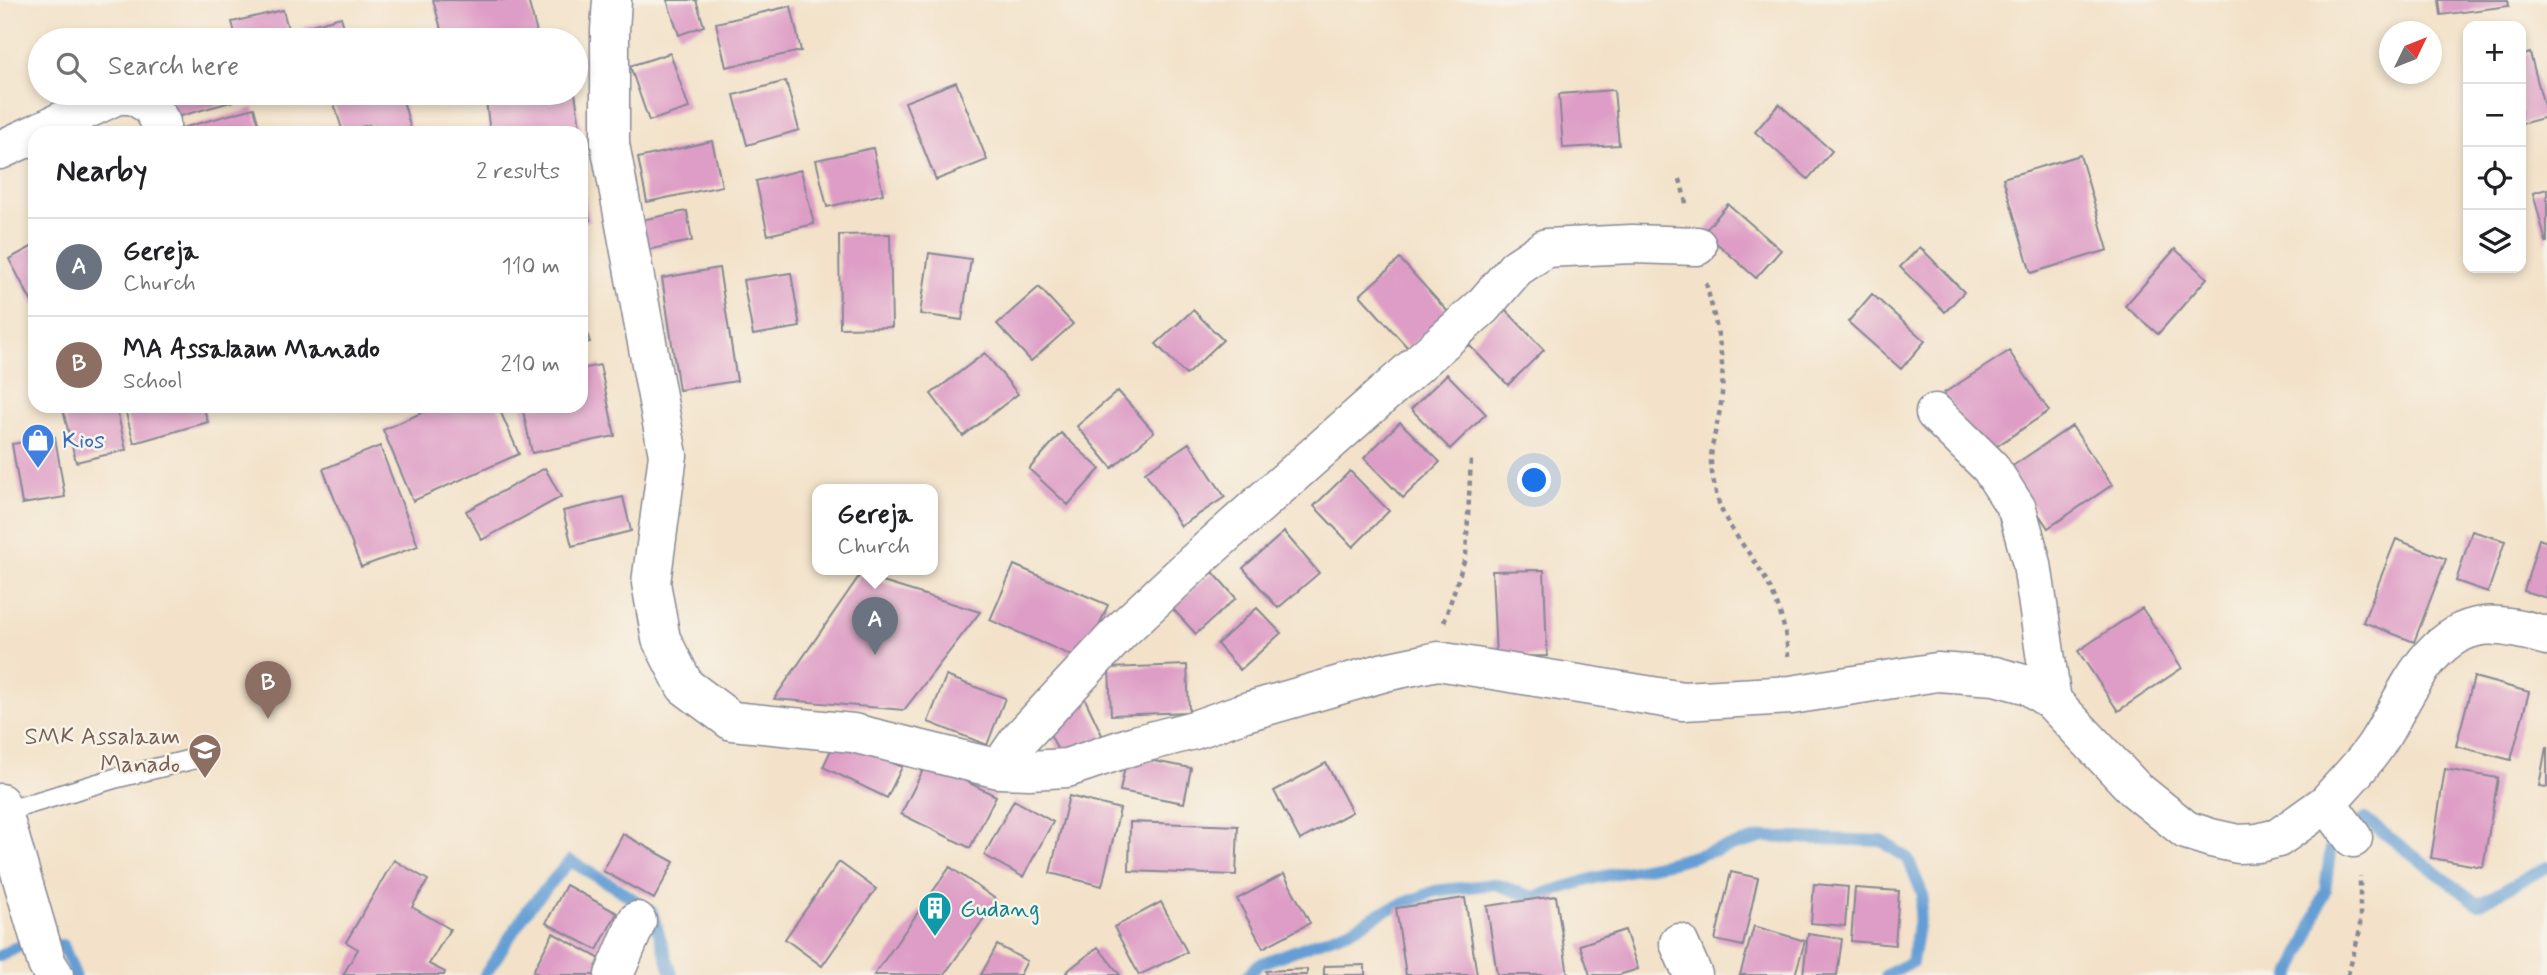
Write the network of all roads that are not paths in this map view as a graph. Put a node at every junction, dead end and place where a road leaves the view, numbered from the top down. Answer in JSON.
{"nodes":[{"id":1,"x":612,"y":0,"type":"edge"},
{"id":2,"x":96,"y":105,"type":"edge"},
{"id":3,"x":148,"y":105,"type":"edge"},
{"id":4,"x":51,"y":126,"type":"edge"},
{"id":5,"x":161,"y":126,"type":"edge"},
{"id":6,"x":28,"y":137,"type":"edge"},
{"id":7,"x":0,"y":150,"type":"edge"},
{"id":8,"x":596,"y":159,"type":"edge"},
{"id":9,"x":1697,"y":246,"type":"road end"},
{"id":10,"x":1935,"y":413,"type":"dead end"},
{"id":11,"x":2547,"y":636,"type":"edge"},
{"id":12,"x":2052,"y":701,"type":"junction"},
{"id":13,"x":206,"y":756,"type":"dead end"},
{"id":14,"x":999,"y":769,"type":"junction"},
{"id":15,"x":1,"y":807,"type":"edge"},
{"id":16,"x":637,"y":921,"type":"dead end"},
{"id":17,"x":51,"y":969,"type":"edge"},
{"id":18,"x":614,"y":975,"type":"edge"}],
"edges":[{"from":1,"to":8,"type":"street"},
{"from":2,"to":4,"type":"street"},
{"from":3,"to":5,"type":"street"},
{"from":6,"to":7,"type":"street"},
{"from":8,"to":14,"type":"street"},
{"from":9,"to":14,"type":"street"},
{"from":10,"to":12,"type":"street"},
{"from":11,"to":12,"type":"street"},
{"from":12,"to":14,"type":"street"},
{"from":13,"to":15,"type":"lane"},
{"from":15,"to":17,"type":"street"},
{"from":16,"to":18,"type":"street"}]}
